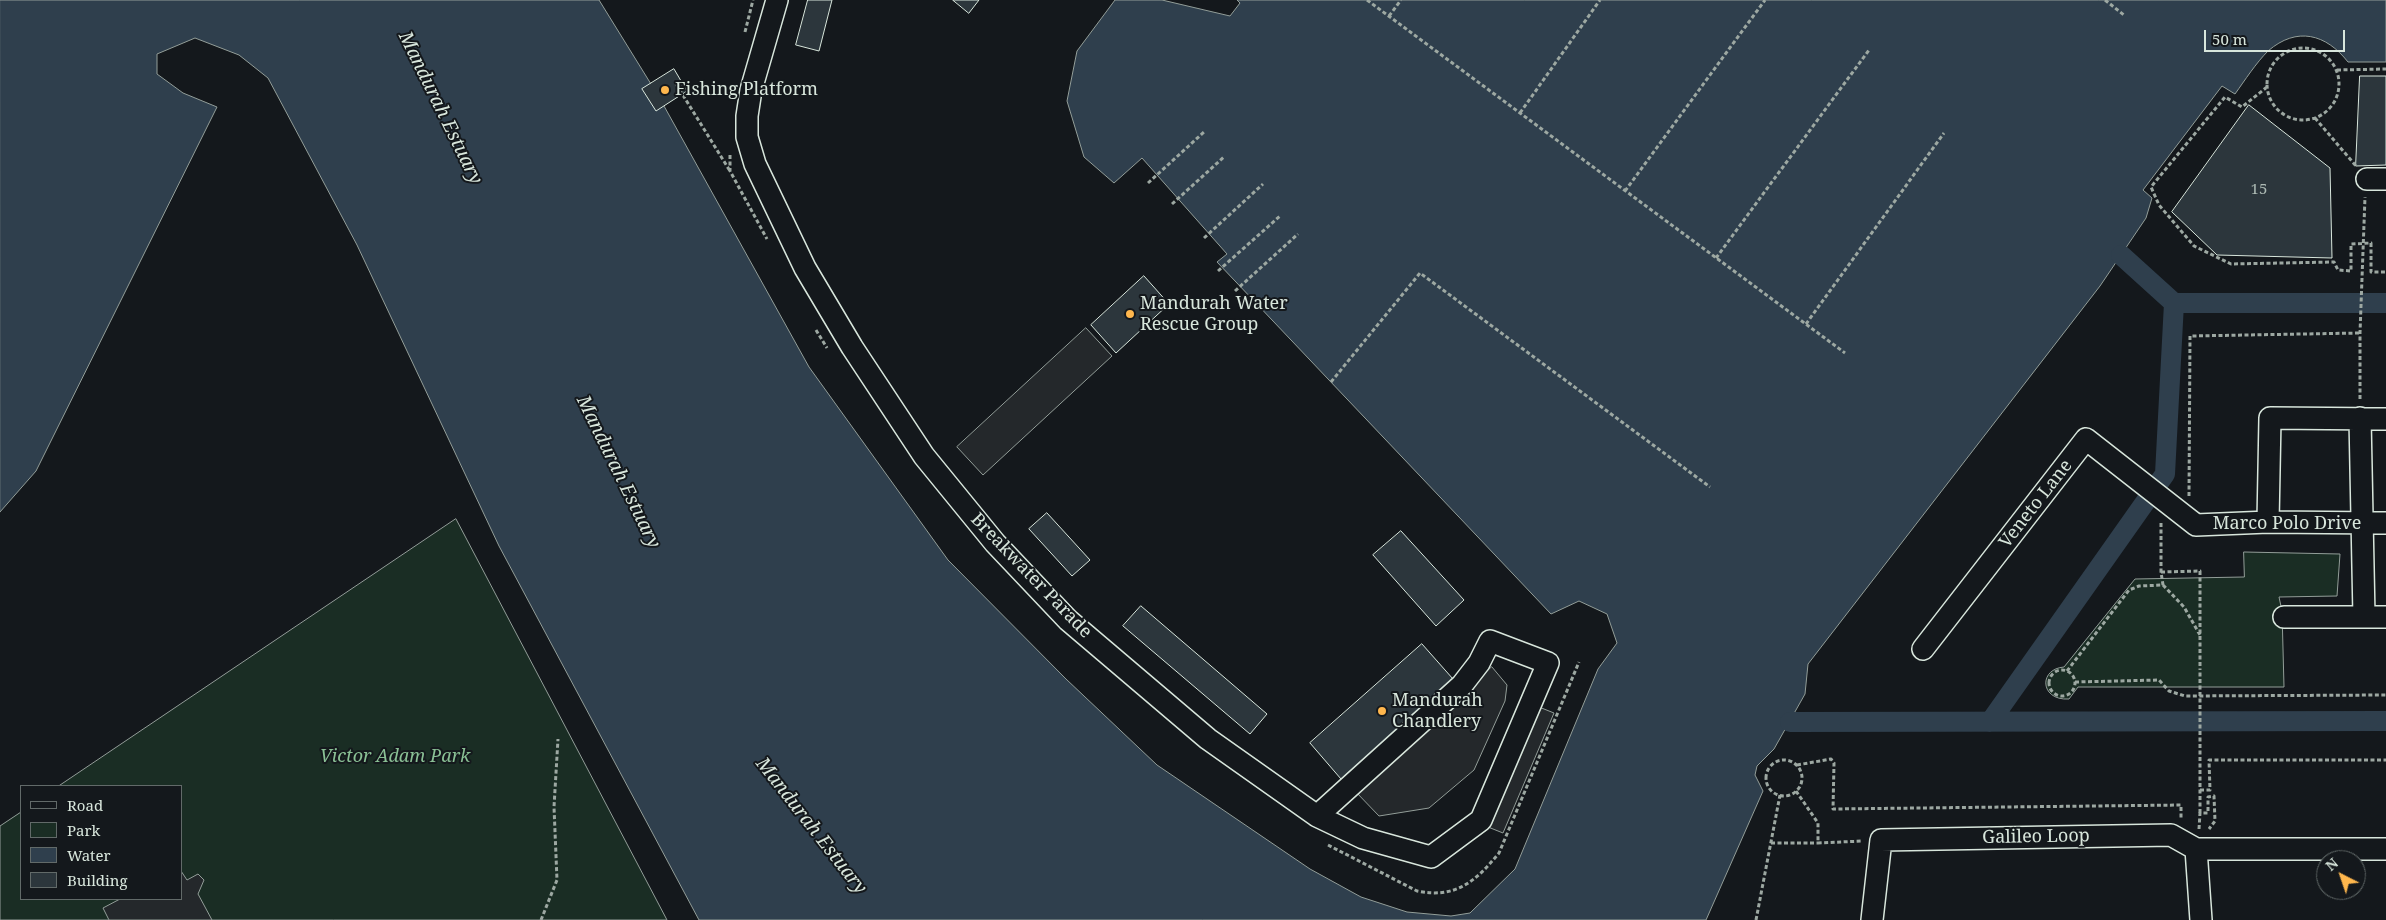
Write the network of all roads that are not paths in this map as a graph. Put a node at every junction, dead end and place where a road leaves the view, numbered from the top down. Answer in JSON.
{"nodes":[{"id":1,"x":776,"y":0,"type":"edge"},
{"id":2,"x":2360,"y":418,"type":"junction"},
{"id":3,"x":2386,"y":418,"type":"edge"},
{"id":4,"x":2169,"y":502,"type":"joint"},
{"id":5,"x":2268,"y":522,"type":"junction"},
{"id":6,"x":2361,"y":524,"type":"junction"},
{"id":7,"x":2386,"y":524,"type":"edge"},
{"id":8,"x":2284,"y":617,"type":"dead end"},
{"id":9,"x":2364,"y":617,"type":"junction"},
{"id":10,"x":2386,"y":617,"type":"edge"},
{"id":11,"x":1923,"y":649,"type":"dead end"},
{"id":12,"x":1317,"y":816,"type":"junction"},
{"id":13,"x":2201,"y":838,"type":"junction"},
{"id":14,"x":2386,"y":848,"type":"edge"},
{"id":15,"x":1872,"y":920,"type":"edge"},
{"id":16,"x":2200,"y":920,"type":"edge"}],
"edges":[{"from":1,"to":12,"type":"street","name":"Breakwater Parade"},
{"from":2,"to":3,"type":"street"},
{"from":2,"to":5,"type":"street"},
{"from":2,"to":6,"type":"street"},
{"from":4,"to":5,"type":"street","name":"Marco Polo Drive"},
{"from":4,"to":11,"type":"street","name":"Veneto Lane"},
{"from":5,"to":6,"type":"street","name":"Marco Polo Drive"},
{"from":6,"to":7,"type":"street","name":"Marco Polo Drive"},
{"from":6,"to":9,"type":"street"},
{"from":8,"to":9,"type":"street"},
{"from":9,"to":10,"type":"street"},
{"from":12,"to":12,"type":"street","name":"Breakwater Parade"},
{"from":13,"to":14,"type":"street"},
{"from":13,"to":15,"type":"street","name":"Galileo Loop"},
{"from":13,"to":16,"type":"street"}]}
